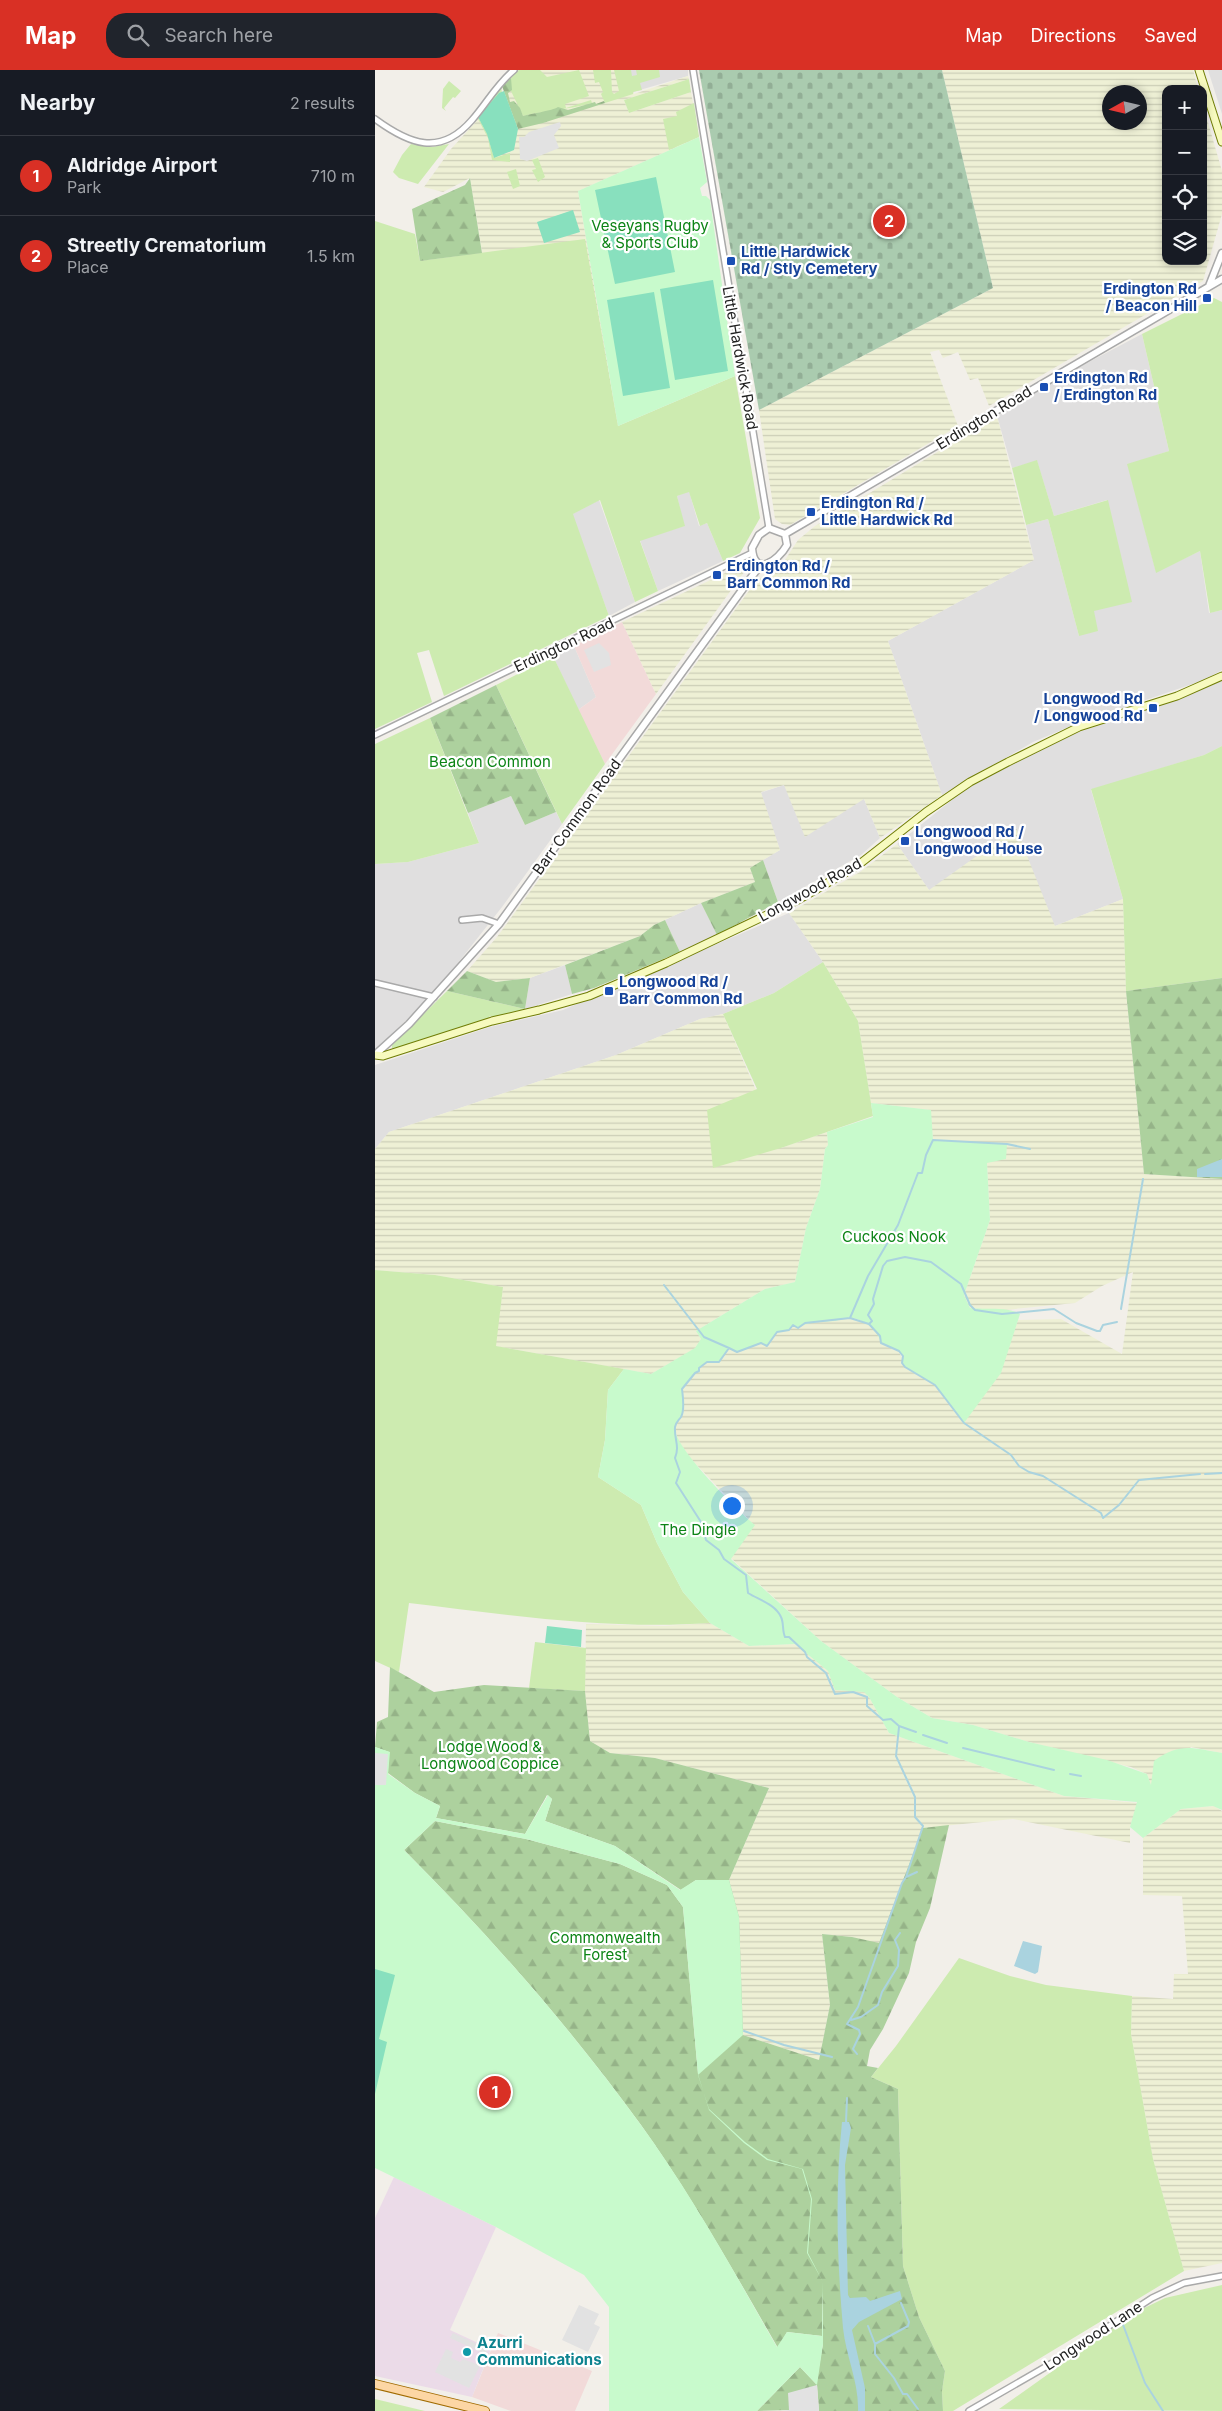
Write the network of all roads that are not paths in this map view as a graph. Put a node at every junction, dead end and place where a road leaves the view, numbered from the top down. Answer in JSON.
{"nodes":[{"id":1,"x":514,"y":70,"type":"edge"},
{"id":2,"x":693,"y":70,"type":"edge"},
{"id":3,"x":1199,"y":70,"type":"edge"},
{"id":4,"x":375,"y":119,"type":"edge"},
{"id":5,"x":1222,"y":142,"type":"edge"},
{"id":6,"x":1222,"y":252,"type":"edge"},
{"id":7,"x":1222,"y":278,"type":"edge"},
{"id":8,"x":1208,"y":288,"type":"junction"},
{"id":9,"x":769,"y":528,"type":"junction"},
{"id":10,"x":785,"y":534,"type":"junction"},
{"id":11,"x":752,"y":553,"type":"junction"},
{"id":12,"x":761,"y":564,"type":"junction"},
{"id":13,"x":1222,"y":676,"type":"edge"},
{"id":14,"x":375,"y":735,"type":"edge"},
{"id":15,"x":462,"y":920,"type":"dead end"},
{"id":16,"x":499,"y":924,"type":"junction"},
{"id":17,"x":375,"y":983,"type":"edge"},
{"id":18,"x":434,"y":997,"type":"junction"},
{"id":19,"x":376,"y":1054,"type":"edge"},
{"id":20,"x":1222,"y":2276,"type":"edge"},
{"id":21,"x":375,"y":2384,"type":"edge"},
{"id":22,"x":485,"y":2411,"type":"edge"},
{"id":23,"x":969,"y":2411,"type":"edge"}],
"edges":[{"from":1,"to":4,"type":"street"},
{"from":2,"to":9,"type":"street","name":"Little Hardwick Road"},
{"from":3,"to":5,"type":"main road"},
{"from":6,"to":8,"type":"street"},
{"from":7,"to":8,"type":"street","name":"Erdington Road"},
{"from":8,"to":10,"type":"street","name":"Erdington Road"},
{"from":9,"to":10,"type":"street"},
{"from":9,"to":11,"type":"street"},
{"from":10,"to":12,"type":"street"},
{"from":11,"to":12,"type":"street"},
{"from":11,"to":14,"type":"street","name":"Erdington Road"},
{"from":12,"to":16,"type":"street","name":"Barr Common Road"},
{"from":13,"to":19,"type":"main road","name":"Longwood Road"},
{"from":15,"to":16,"type":"street"},
{"from":16,"to":18,"type":"street","name":"Barr Common Road"},
{"from":17,"to":18,"type":"street"},
{"from":18,"to":19,"type":"street","name":"Barr Common Road"},
{"from":20,"to":23,"type":"street","name":"Longwood Lane"},
{"from":21,"to":22,"type":"main road"}]}
